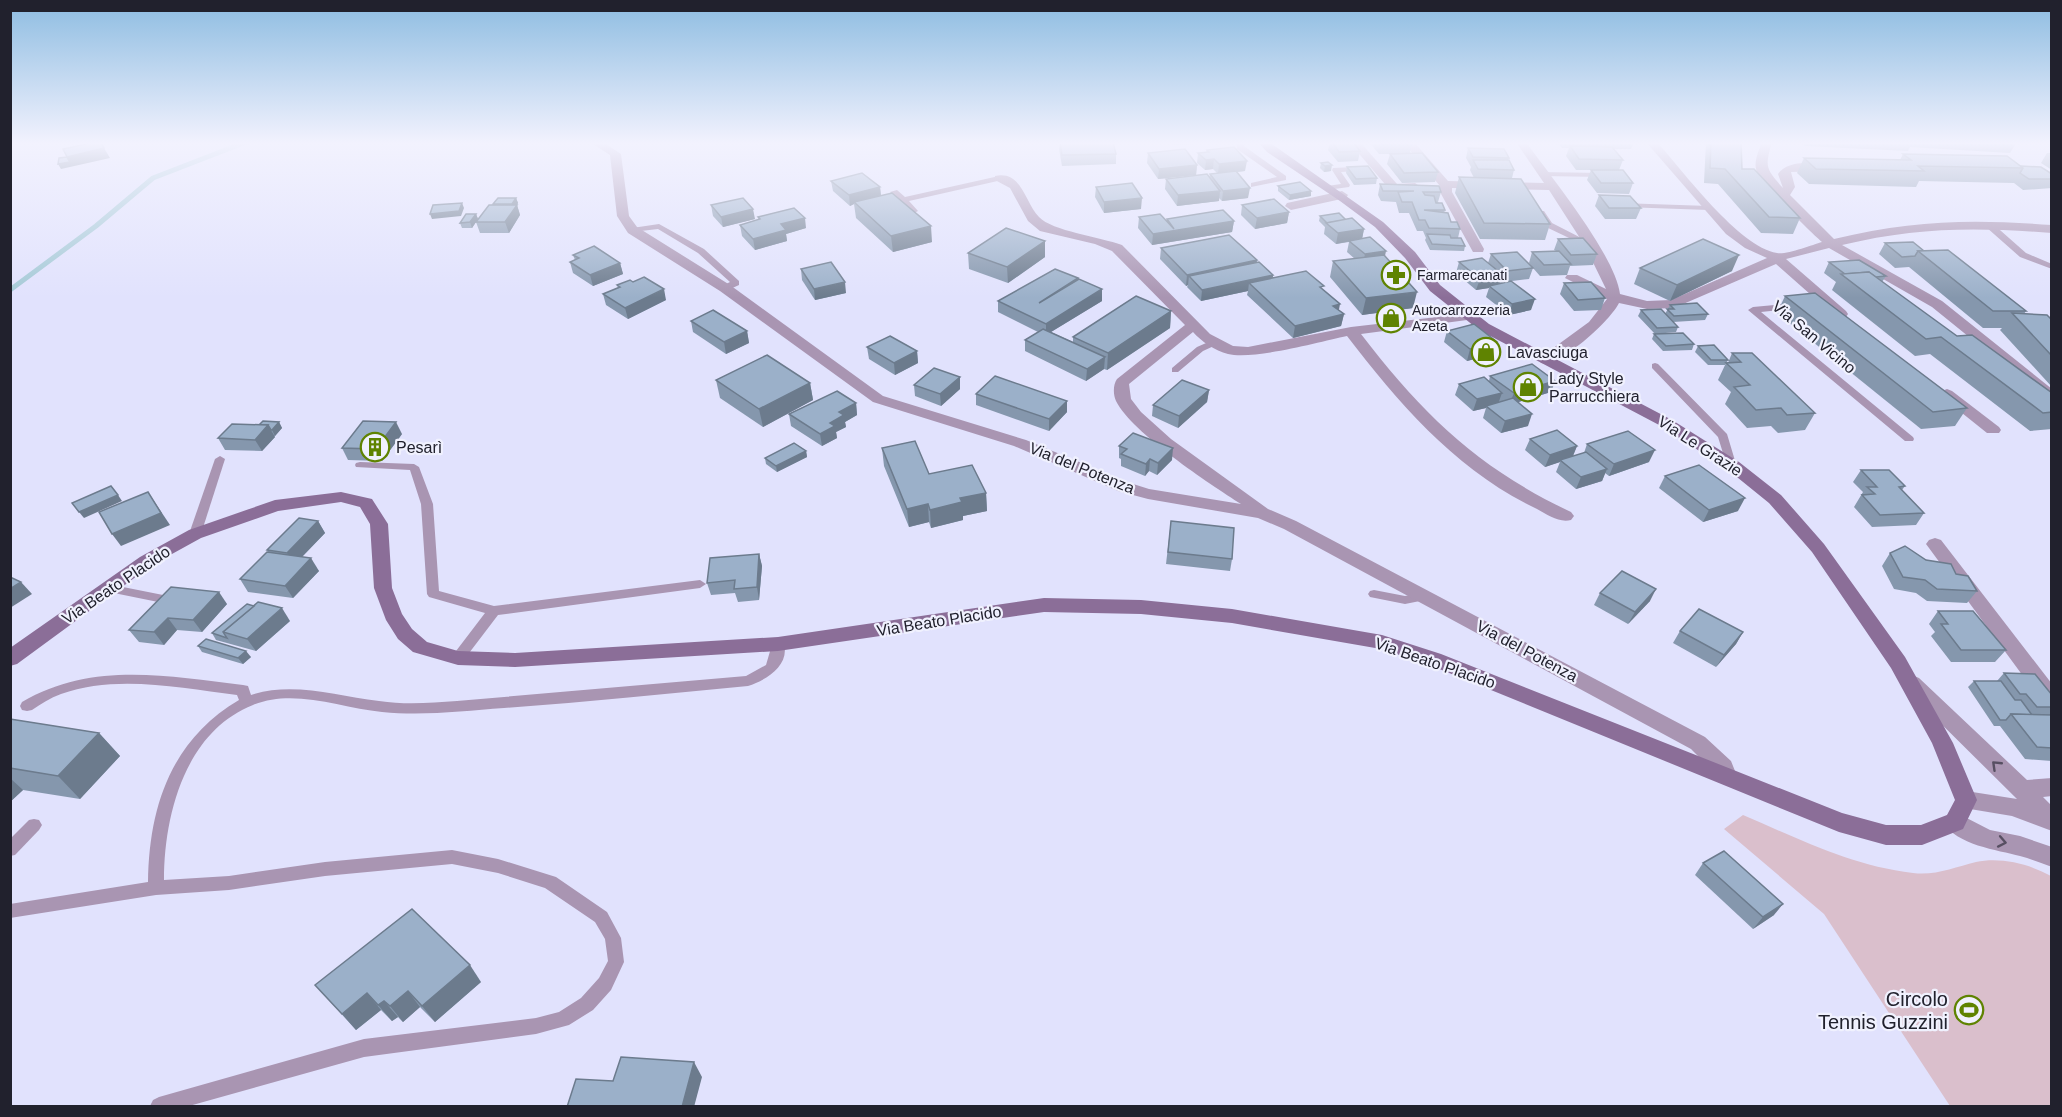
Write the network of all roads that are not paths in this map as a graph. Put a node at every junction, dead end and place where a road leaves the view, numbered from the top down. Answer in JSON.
{"nodes":[{"id":1,"x":620,"y":194,"type":"edge"},
{"id":2,"x":896,"y":194,"type":"edge"},
{"id":3,"x":932,"y":194,"type":"edge"},
{"id":4,"x":1019,"y":194,"type":"edge"},
{"id":5,"x":1447,"y":194,"type":"edge"},
{"id":6,"x":1556,"y":194,"type":"edge"},
{"id":7,"x":1697,"y":194,"type":"edge"},
{"id":8,"x":1342,"y":195,"type":"joint"},
{"id":9,"x":1781,"y":195,"type":"edge"},
{"id":10,"x":904,"y":201,"type":"junction"},
{"id":11,"x":1616,"y":205,"type":"edge"},
{"id":12,"x":1291,"y":206,"type":"dead end"},
{"id":13,"x":1536,"y":206,"type":"edge"},
{"id":14,"x":1709,"y":208,"type":"junction"},
{"id":15,"x":914,"y":211,"type":"edge"},
{"id":16,"x":1989,"y":225,"type":"junction"},
{"id":17,"x":2052,"y":229,"type":"edge"},
{"id":18,"x":1833,"y":244,"type":"junction"},
{"id":19,"x":1592,"y":245,"type":"junction"},
{"id":20,"x":1478,"y":249,"type":"dead end"},
{"id":21,"x":1777,"y":258,"type":"junction"},
{"id":22,"x":2052,"y":267,"type":"edge"},
{"id":23,"x":1572,"y":278,"type":"edge"},
{"id":24,"x":1614,"y":299,"type":"junction"},
{"id":25,"x":1816,"y":304,"type":"junction"},
{"id":26,"x":1467,"y":316,"type":"junction"},
{"id":27,"x":1855,"y":324,"type":"edge"},
{"id":28,"x":1193,"y":325,"type":"junction"},
{"id":29,"x":1350,"y":331,"type":"junction"},
{"id":30,"x":1213,"y":343,"type":"junction"},
{"id":31,"x":1546,"y":360,"type":"junction"},
{"id":32,"x":1655,"y":366,"type":"dead end"},
{"id":33,"x":1175,"y":370,"type":"dead end"},
{"id":34,"x":1938,"y":387,"type":"edge"},
{"id":35,"x":2052,"y":397,"type":"edge"},
{"id":36,"x":1993,"y":430,"type":"dead end"},
{"id":37,"x":1910,"y":439,"type":"dead end"},
{"id":38,"x":220,"y":459,"type":"dead end"},
{"id":39,"x":1731,"y":464,"type":"junction"},
{"id":40,"x":360,"y":465,"type":"dead end"},
{"id":41,"x":1262,"y":513,"type":"junction"},
{"id":42,"x":1565,"y":516,"type":"dead end"},
{"id":43,"x":195,"y":534,"type":"junction"},
{"id":44,"x":1935,"y":544,"type":"dead end"},
{"id":45,"x":700,"y":584,"type":"dead end"},
{"id":46,"x":108,"y":588,"type":"junction"},
{"id":47,"x":1374,"y":594,"type":"dead end"},
{"id":48,"x":1426,"y":596,"type":"junction"},
{"id":49,"x":168,"y":600,"type":"edge"},
{"id":50,"x":494,"y":611,"type":"junction"},
{"id":51,"x":778,"y":644,"type":"junction"},
{"id":52,"x":10,"y":658,"type":"edge"},
{"id":53,"x":458,"y":658,"type":"junction"},
{"id":54,"x":1910,"y":682,"type":"junction"},
{"id":55,"x":2052,"y":700,"type":"edge"},
{"id":56,"x":246,"y":702,"type":"junction"},
{"id":57,"x":27,"y":706,"type":"dead end"},
{"id":58,"x":1726,"y":776,"type":"junction"},
{"id":59,"x":2052,"y":787,"type":"edge"},
{"id":60,"x":2022,"y":790,"type":"junction"},
{"id":61,"x":1966,"y":800,"type":"junction"},
{"id":62,"x":2051,"y":820,"type":"edge"},
{"id":63,"x":1955,"y":822,"type":"junction"},
{"id":64,"x":34,"y":825,"type":"dead end"},
{"id":65,"x":10,"y":850,"type":"edge"},
{"id":66,"x":2052,"y":857,"type":"edge"},
{"id":67,"x":156,"y":888,"type":"junction"},
{"id":68,"x":10,"y":911,"type":"edge"},
{"id":69,"x":159,"y":1107,"type":"edge"}],
"edges":[{"from":1,"to":41,"type":"street","name":"Via del Potenza"},
{"from":2,"to":10,"type":"lane"},
{"from":3,"to":10,"type":"lane"},
{"from":4,"to":28,"type":"street"},
{"from":5,"to":20,"type":"street"},
{"from":6,"to":19,"type":"street"},
{"from":7,"to":14,"type":"street"},
{"from":8,"to":12,"type":"street"},
{"from":8,"to":26,"type":"main road","name":"Via Le Grazie"},
{"from":9,"to":18,"type":"street"},
{"from":10,"to":15,"type":"lane"},
{"from":11,"to":14,"type":"lane"},
{"from":13,"to":19,"type":"lane"},
{"from":14,"to":21,"type":"street"},
{"from":16,"to":17,"type":"street"},
{"from":16,"to":18,"type":"street"},
{"from":16,"to":22,"type":"lane"},
{"from":18,"to":21,"type":"street"},
{"from":18,"to":35,"type":"street"},
{"from":19,"to":24,"type":"street"},
{"from":21,"to":24,"type":"street"},
{"from":21,"to":25,"type":"street"},
{"from":23,"to":24,"type":"street"},
{"from":24,"to":31,"type":"street"},
{"from":25,"to":27,"type":"street"},
{"from":25,"to":37,"type":"lane","name":"Via San Vicino"},
{"from":26,"to":29,"type":"street"},
{"from":26,"to":31,"type":"main road","name":"Via Le Grazie"},
{"from":28,"to":30,"type":"street"},
{"from":28,"to":41,"type":"street"},
{"from":29,"to":30,"type":"street"},
{"from":29,"to":42,"type":"street"},
{"from":30,"to":33,"type":"lane"},
{"from":31,"to":39,"type":"main road","name":"Via Le Grazie"},
{"from":32,"to":39,"type":"lane"},
{"from":34,"to":36,"type":"street"},
{"from":38,"to":43,"type":"lane"},
{"from":39,"to":54,"type":"main road","name":"Via Le Grazie"},
{"from":40,"to":50,"type":"lane"},
{"from":41,"to":48,"type":"street","name":"Via del Potenza"},
{"from":43,"to":46,"type":"main road","name":"Via Beato Placido"},
{"from":43,"to":53,"type":"main road","name":"Via Beato Placido"},
{"from":44,"to":55,"type":"street"},
{"from":45,"to":50,"type":"lane"},
{"from":46,"to":49,"type":"lane"},
{"from":46,"to":52,"type":"main road","name":"Via Beato Placido"},
{"from":47,"to":48,"type":"lane"},
{"from":48,"to":58,"type":"street","name":"Via del Potenza"},
{"from":50,"to":53,"type":"lane"},
{"from":51,"to":53,"type":"main road","name":"Via Beato Placido"},
{"from":51,"to":56,"type":"lane"},
{"from":51,"to":58,"type":"main road","name":"Via Beato Placido"},
{"from":60,"to":54,"type":"street","name":"Via Le Grazie","one_way":true},
{"from":54,"to":61,"type":"main road","name":"Via Le Grazie"},
{"from":56,"to":57,"type":"lane"},
{"from":56,"to":67,"type":"lane"},
{"from":58,"to":63,"type":"main road","name":"Via Beato Placido"},
{"from":59,"to":60,"type":"street"},
{"from":60,"to":62,"type":"street","name":"Via Le Grazie"},
{"from":61,"to":62,"type":"street","name":"Via Le Grazie"},
{"from":61,"to":63,"type":"main road"},
{"from":63,"to":66,"type":"street","one_way":true},
{"from":64,"to":65,"type":"lane"},
{"from":67,"to":68,"type":"lane"},
{"from":67,"to":69,"type":"lane"}]}
